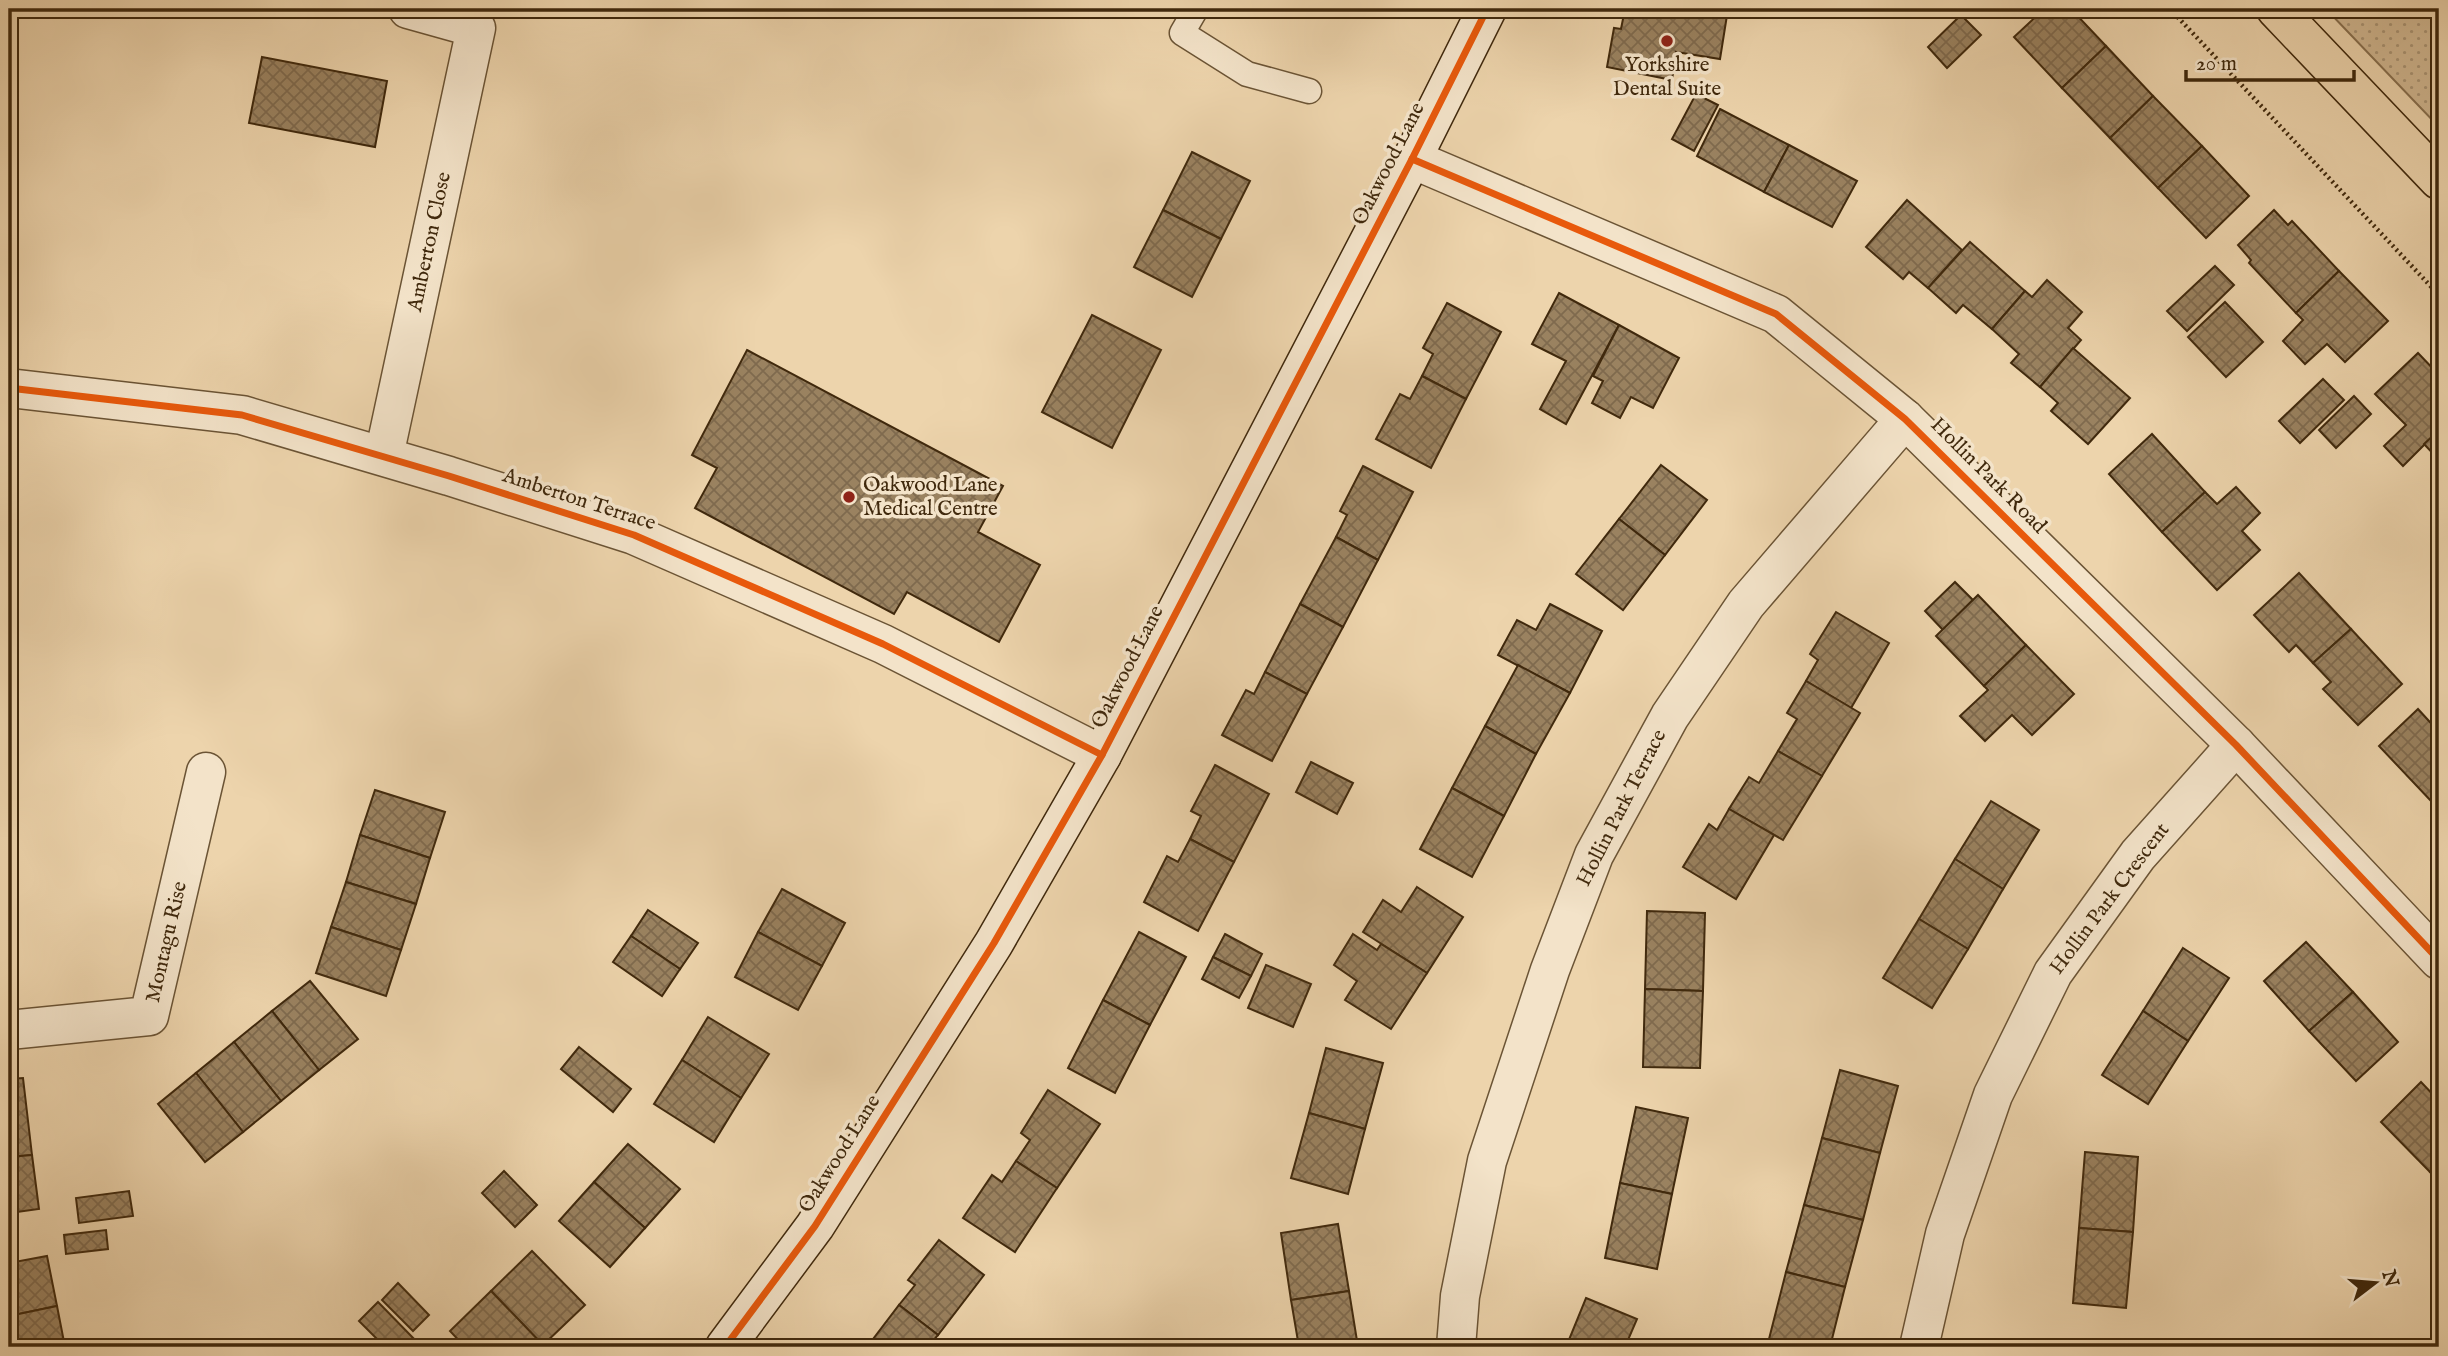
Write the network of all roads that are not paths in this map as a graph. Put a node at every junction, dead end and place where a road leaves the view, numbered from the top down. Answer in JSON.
{"nodes":[{"id":1,"x":408,"y":9,"type":"edge"},
{"id":2,"x":1196,"y":9,"type":"edge"},
{"id":3,"x":1488,"y":9,"type":"edge"},
{"id":4,"x":2276,"y":9,"type":"edge"},
{"id":5,"x":478,"y":19,"type":"edge"},
{"id":6,"x":1309,"y":91,"type":"dead end"},
{"id":7,"x":1412,"y":159,"type":"junction"},
{"id":8,"x":2439,"y":180,"type":"edge"},
{"id":9,"x":9,"y":388,"type":"edge"},
{"id":10,"x":1905,"y":419,"type":"junction"},
{"id":11,"x":384,"y":456,"type":"junction"},
{"id":12,"x":2236,"y":745,"type":"junction"},
{"id":13,"x":1102,"y":755,"type":"junction"},
{"id":14,"x":206,"y":772,"type":"dead end"},
{"id":15,"x":2439,"y":960,"type":"edge"},
{"id":16,"x":9,"y":1030,"type":"edge"},
{"id":17,"x":725,"y":1347,"type":"edge"},
{"id":18,"x":1456,"y":1347,"type":"edge"},
{"id":19,"x":1919,"y":1347,"type":"edge"}],
"edges":[{"from":1,"to":5,"type":"street","name":"Amberton Close"},
{"from":2,"to":6,"type":"lane"},
{"from":3,"to":7,"type":"street","name":"Oakwood Lane"},
{"from":4,"to":8,"type":"main road"},
{"from":5,"to":11,"type":"street","name":"Amberton Close"},
{"from":7,"to":10,"type":"street","name":"Hollin Park Road"},
{"from":7,"to":13,"type":"street","name":"Oakwood Lane"},
{"from":9,"to":11,"type":"street","name":"Amberton Terrace"},
{"from":10,"to":12,"type":"street","name":"Hollin Park Road"},
{"from":10,"to":18,"type":"street","name":"Hollin Park Terrace"},
{"from":11,"to":13,"type":"street","name":"Amberton Terrace"},
{"from":12,"to":15,"type":"street","name":"Hollin Park Road"},
{"from":12,"to":19,"type":"street","name":"Hollin Park Crescent"},
{"from":13,"to":17,"type":"street","name":"Oakwood Lane"},
{"from":14,"to":16,"type":"street","name":"Montagu Rise"}]}
